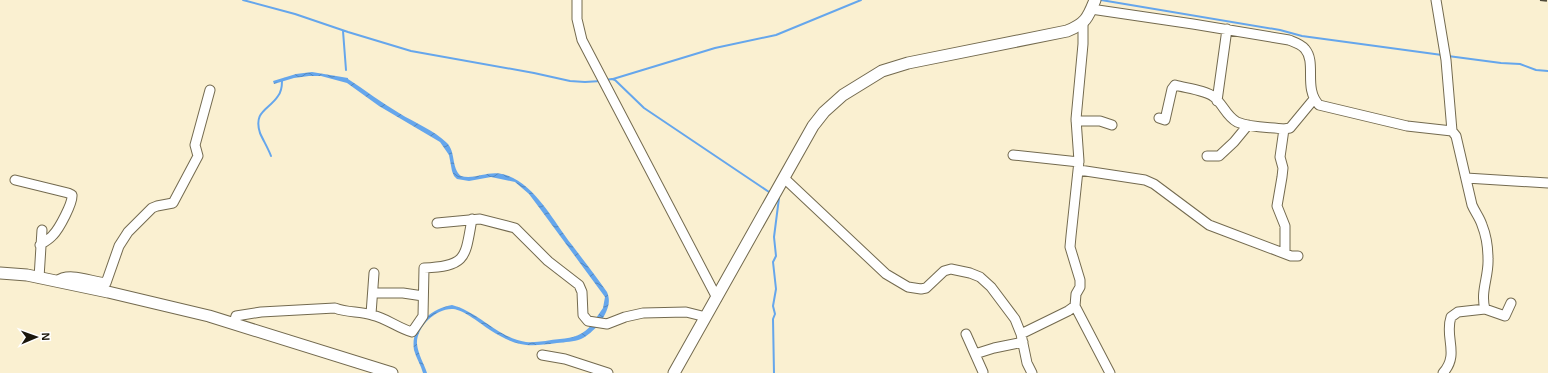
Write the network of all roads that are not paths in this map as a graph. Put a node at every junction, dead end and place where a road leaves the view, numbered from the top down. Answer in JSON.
{"nodes":[{"id":1,"x":577,"y":0,"type":"edge"},
{"id":2,"x":1436,"y":0,"type":"edge"},
{"id":3,"x":1093,"y":3,"type":"edge"},
{"id":4,"x":1083,"y":22,"type":"junction"},
{"id":5,"x":1227,"y":29,"type":"junction"},
{"id":6,"x":210,"y":90,"type":"dead end"},
{"id":7,"x":1314,"y":99,"type":"junction"},
{"id":8,"x":1217,"y":101,"type":"junction"},
{"id":9,"x":1159,"y":118,"type":"dead end"},
{"id":10,"x":1076,"y":121,"type":"junction"},
{"id":11,"x":1112,"y":125,"type":"dead end"},
{"id":12,"x":1248,"y":125,"type":"junction"},
{"id":13,"x":1284,"y":129,"type":"junction"},
{"id":14,"x":1452,"y":132,"type":"junction"},
{"id":15,"x":1013,"y":155,"type":"dead end"},
{"id":16,"x":1207,"y":156,"type":"dead end"},
{"id":17,"x":1079,"y":166,"type":"junction"},
{"id":18,"x":784,"y":178,"type":"junction"},
{"id":19,"x":1466,"y":178,"type":"junction"},
{"id":20,"x":15,"y":180,"type":"dead end"},
{"id":21,"x":1548,"y":183,"type":"edge"},
{"id":22,"x":472,"y":219,"type":"junction"},
{"id":23,"x":437,"y":223,"type":"dead end"},
{"id":24,"x":42,"y":230,"type":"dead end"},
{"id":25,"x":40,"y":245,"type":"junction"},
{"id":26,"x":1285,"y":253,"type":"junction"},
{"id":27,"x":1298,"y":256,"type":"dead end"},
{"id":28,"x":0,"y":273,"type":"edge"},
{"id":29,"x":374,"y":273,"type":"dead end"},
{"id":30,"x":39,"y":278,"type":"junction"},
{"id":31,"x":57,"y":281,"type":"junction"},
{"id":32,"x":373,"y":293,"type":"junction"},
{"id":33,"x":423,"y":296,"type":"junction"},
{"id":34,"x":717,"y":298,"type":"junction"},
{"id":35,"x":1511,"y":303,"type":"dead end"},
{"id":36,"x":1075,"y":306,"type":"junction"},
{"id":37,"x":1485,"y":308,"type":"junction"},
{"id":38,"x":371,"y":314,"type":"junction"},
{"id":39,"x":706,"y":317,"type":"junction"},
{"id":40,"x":234,"y":323,"type":"junction"},
{"id":41,"x":966,"y":334,"type":"dead end"},
{"id":42,"x":1022,"y":338,"type":"junction"},
{"id":43,"x":975,"y":354,"type":"junction"},
{"id":44,"x":542,"y":355,"type":"dead end"},
{"id":45,"x":983,"y":372,"type":"dead end"},
{"id":46,"x":392,"y":373,"type":"edge"},
{"id":47,"x":608,"y":373,"type":"edge"},
{"id":48,"x":674,"y":373,"type":"edge"},
{"id":49,"x":1032,"y":373,"type":"edge"},
{"id":50,"x":1110,"y":373,"type":"edge"},
{"id":51,"x":1444,"y":373,"type":"edge"}],
"edges":[{"from":1,"to":34,"type":"street"},
{"from":2,"to":14,"type":"street"},
{"from":3,"to":4,"type":"main road"},
{"from":3,"to":5,"type":"street"},
{"from":4,"to":10,"type":"street"},
{"from":4,"to":18,"type":"main road"},
{"from":5,"to":7,"type":"street"},
{"from":5,"to":8,"type":"street"},
{"from":6,"to":31,"type":"street"},
{"from":7,"to":13,"type":"street"},
{"from":7,"to":14,"type":"street"},
{"from":8,"to":9,"type":"street"},
{"from":8,"to":12,"type":"street"},
{"from":10,"to":11,"type":"street"},
{"from":10,"to":17,"type":"street"},
{"from":12,"to":13,"type":"street"},
{"from":12,"to":16,"type":"street"},
{"from":13,"to":26,"type":"street"},
{"from":14,"to":19,"type":"street"},
{"from":15,"to":17,"type":"street"},
{"from":17,"to":26,"type":"street"},
{"from":17,"to":36,"type":"street"},
{"from":18,"to":34,"type":"main road"},
{"from":18,"to":42,"type":"street"},
{"from":19,"to":21,"type":"street"},
{"from":19,"to":37,"type":"street"},
{"from":20,"to":25,"type":"street"},
{"from":22,"to":23,"type":"street"},
{"from":22,"to":33,"type":"street"},
{"from":22,"to":39,"type":"street"},
{"from":24,"to":25,"type":"street"},
{"from":25,"to":30,"type":"street"},
{"from":26,"to":27,"type":"street"},
{"from":28,"to":30,"type":"main road"},
{"from":29,"to":32,"type":"street"},
{"from":30,"to":31,"type":"main road"},
{"from":31,"to":40,"type":"main road"},
{"from":32,"to":33,"type":"street"},
{"from":32,"to":38,"type":"street"},
{"from":33,"to":38,"type":"street"},
{"from":34,"to":39,"type":"main road"},
{"from":35,"to":37,"type":"street"},
{"from":36,"to":42,"type":"street"},
{"from":36,"to":50,"type":"street"},
{"from":37,"to":51,"type":"street"},
{"from":38,"to":40,"type":"street"},
{"from":39,"to":48,"type":"main road"},
{"from":40,"to":46,"type":"main road"},
{"from":41,"to":43,"type":"street"},
{"from":42,"to":43,"type":"street"},
{"from":42,"to":49,"type":"street"},
{"from":43,"to":45,"type":"street"},
{"from":44,"to":47,"type":"street"}]}
